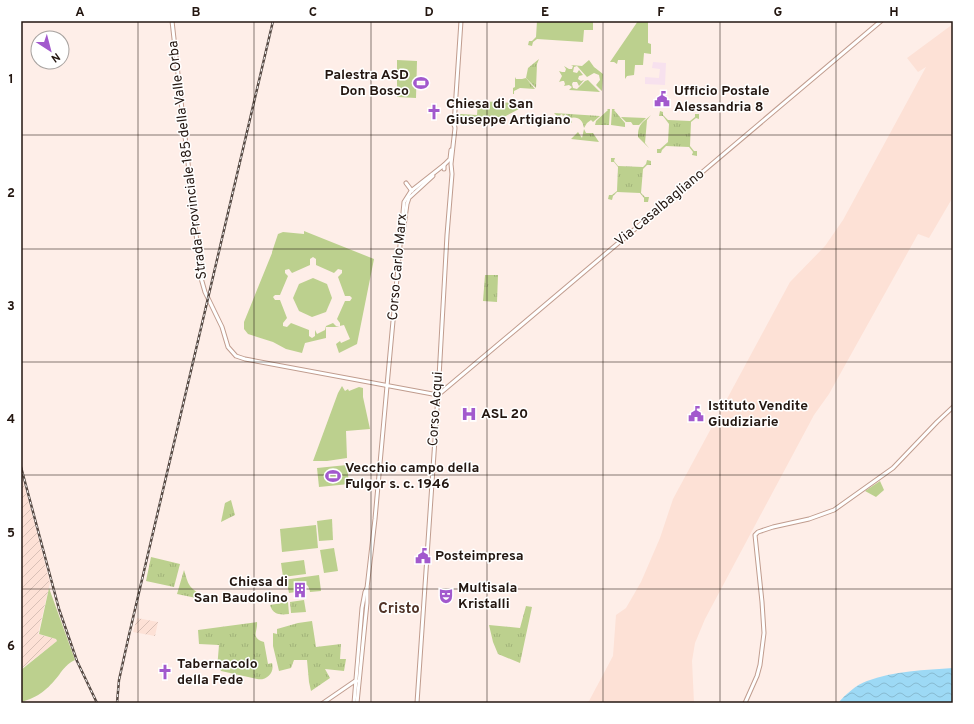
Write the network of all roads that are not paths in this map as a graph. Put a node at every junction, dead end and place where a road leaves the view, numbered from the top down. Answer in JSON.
{"nodes":[{"id":1,"x":172,"y":21,"type":"edge"},
{"id":2,"x":461,"y":21,"type":"edge"},
{"id":3,"x":881,"y":21,"type":"edge"},
{"id":4,"x":454,"y":123,"type":"junction"},
{"id":5,"x":445,"y":167,"type":"junction"},
{"id":6,"x":451,"y":167,"type":"junction"},
{"id":7,"x":452,"y":179,"type":"junction"},
{"id":8,"x":406,"y":183,"type":"dead end"},
{"id":9,"x":413,"y":191,"type":"junction"},
{"id":10,"x":387,"y":386,"type":"junction"},
{"id":11,"x":438,"y":395,"type":"junction"},
{"id":12,"x":953,"y":407,"type":"edge"},
{"id":13,"x":357,"y":681,"type":"junction"},
{"id":14,"x":323,"y":703,"type":"edge"},
{"id":15,"x":354,"y":703,"type":"edge"},
{"id":16,"x":357,"y":703,"type":"edge"},
{"id":17,"x":417,"y":703,"type":"edge"},
{"id":18,"x":745,"y":703,"type":"edge"}],
"edges":[{"from":1,"to":10,"type":"main road","name":"Strada Provinciale 185 della Valle Orba"},
{"from":2,"to":4,"type":"main road"},
{"from":3,"to":11,"type":"main road","name":"Via Casalbagliano"},
{"from":4,"to":5,"type":"main road"},
{"from":4,"to":6,"type":"main road","name":"Corso Acqui"},
{"from":5,"to":6,"type":"main road","name":"Corso Carlo Marx"},
{"from":5,"to":6,"type":"main road"},
{"from":5,"to":7,"type":"main road"},
{"from":5,"to":9,"type":"main road","name":"Corso Carlo Marx"},
{"from":6,"to":7,"type":"main road","name":"Corso Acqui"},
{"from":7,"to":11,"type":"main road","name":"Corso Acqui"},
{"from":8,"to":9,"type":"main road"},
{"from":9,"to":10,"type":"main road","name":"Corso Carlo Marx"},
{"from":10,"to":11,"type":"main road","name":"Strada Provinciale 185 della Valle Orba"},
{"from":10,"to":13,"type":"main road","name":"Corso Carlo Marx"},
{"from":11,"to":17,"type":"main road","name":"Corso Acqui"},
{"from":12,"to":18,"type":"main road"},
{"from":13,"to":14,"type":"main road"},
{"from":13,"to":15,"type":"main road"},
{"from":13,"to":16,"type":"main road"}]}
